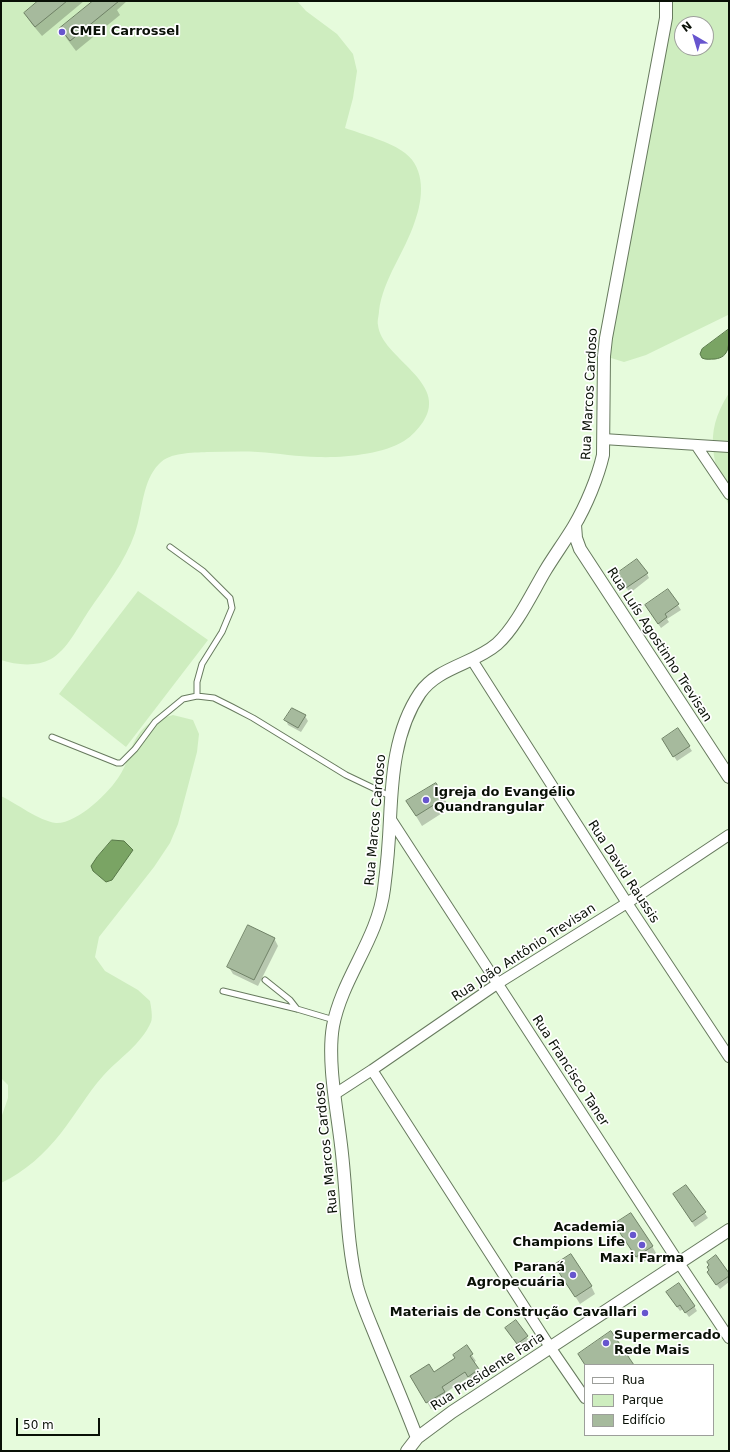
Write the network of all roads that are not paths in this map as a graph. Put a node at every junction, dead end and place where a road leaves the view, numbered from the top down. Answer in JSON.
{"nodes":[{"id":1,"x":666,"y":1,"type":"edge"},
{"id":2,"x":603,"y":439,"type":"junction"},
{"id":3,"x":696,"y":445,"type":"junction"},
{"id":4,"x":729,"y":446,"type":"edge"},
{"id":5,"x":729,"y":494,"type":"edge"},
{"id":6,"x":575,"y":525,"type":"junction"},
{"id":7,"x":170,"y":547,"type":"dead end"},
{"id":8,"x":472,"y":660,"type":"junction"},
{"id":9,"x":197,"y":696,"type":"junction"},
{"id":10,"x":52,"y":737,"type":"dead end"},
{"id":11,"x":729,"y":777,"type":"edge"},
{"id":12,"x":390,"y":796,"type":"junction"},
{"id":13,"x":390,"y":818,"type":"junction"},
{"id":14,"x":729,"y":835,"type":"edge"},
{"id":15,"x":627,"y":903,"type":"junction"},
{"id":16,"x":265,"y":980,"type":"dead end"},
{"id":17,"x":497,"y":984,"type":"junction"},
{"id":18,"x":223,"y":991,"type":"dead end"},
{"id":19,"x":297,"y":1009,"type":"junction"},
{"id":20,"x":334,"y":1020,"type":"junction"},
{"id":21,"x":729,"y":1057,"type":"edge"},
{"id":22,"x":372,"y":1070,"type":"junction"},
{"id":23,"x":335,"y":1094,"type":"junction"},
{"id":24,"x":729,"y":1230,"type":"edge"},
{"id":25,"x":679,"y":1263,"type":"junction"},
{"id":26,"x":729,"y":1338,"type":"edge"},
{"id":27,"x":550,"y":1347,"type":"junction"},
{"id":28,"x":584,"y":1397,"type":"edge"},
{"id":29,"x":417,"y":1438,"type":"junction"},
{"id":30,"x":407,"y":1451,"type":"edge"}],
"edges":[{"from":1,"to":2,"type":"street","name":"Rua Marcos Cardoso"},
{"from":2,"to":3,"type":"street"},
{"from":2,"to":6,"type":"street","name":"Rua Marcos Cardoso"},
{"from":3,"to":4,"type":"street"},
{"from":3,"to":5,"type":"street"},
{"from":6,"to":8,"type":"street","name":"Rua Marcos Cardoso"},
{"from":6,"to":11,"type":"street","name":"Rua Luís Agostinho Trevisan"},
{"from":7,"to":9,"type":"lane"},
{"from":8,"to":12,"type":"street","name":"Rua Marcos Cardoso"},
{"from":8,"to":15,"type":"street","name":"Rua David Raussis"},
{"from":9,"to":10,"type":"lane"},
{"from":9,"to":12,"type":"lane"},
{"from":12,"to":13,"type":"street","name":"Rua Marcos Cardoso"},
{"from":13,"to":17,"type":"street","name":"Rua Francisco Taner"},
{"from":13,"to":20,"type":"street","name":"Rua Marcos Cardoso"},
{"from":14,"to":15,"type":"street","name":"Rua João Antônio Trevisan"},
{"from":15,"to":17,"type":"street","name":"Rua João Antônio Trevisan"},
{"from":15,"to":21,"type":"street","name":"Rua David Raussis"},
{"from":16,"to":19,"type":"lane"},
{"from":17,"to":22,"type":"street","name":"Rua João Antônio Trevisan"},
{"from":17,"to":25,"type":"street","name":"Rua Francisco Taner"},
{"from":18,"to":19,"type":"lane"},
{"from":19,"to":20,"type":"lane"},
{"from":20,"to":23,"type":"street","name":"Rua Marcos Cardoso"},
{"from":22,"to":23,"type":"street","name":"Rua João Antônio Trevisan"},
{"from":22,"to":27,"type":"street"},
{"from":23,"to":29,"type":"street","name":"Rua Marcos Cardoso"},
{"from":24,"to":25,"type":"street","name":"Rua Presidente Faria"},
{"from":25,"to":26,"type":"street","name":"Rua Francisco Taner"},
{"from":25,"to":27,"type":"street","name":"Rua Presidente Faria"},
{"from":27,"to":28,"type":"street"},
{"from":27,"to":29,"type":"street","name":"Rua Presidente Faria"},
{"from":29,"to":30,"type":"street","name":"Rua Presidente Faria"}]}
